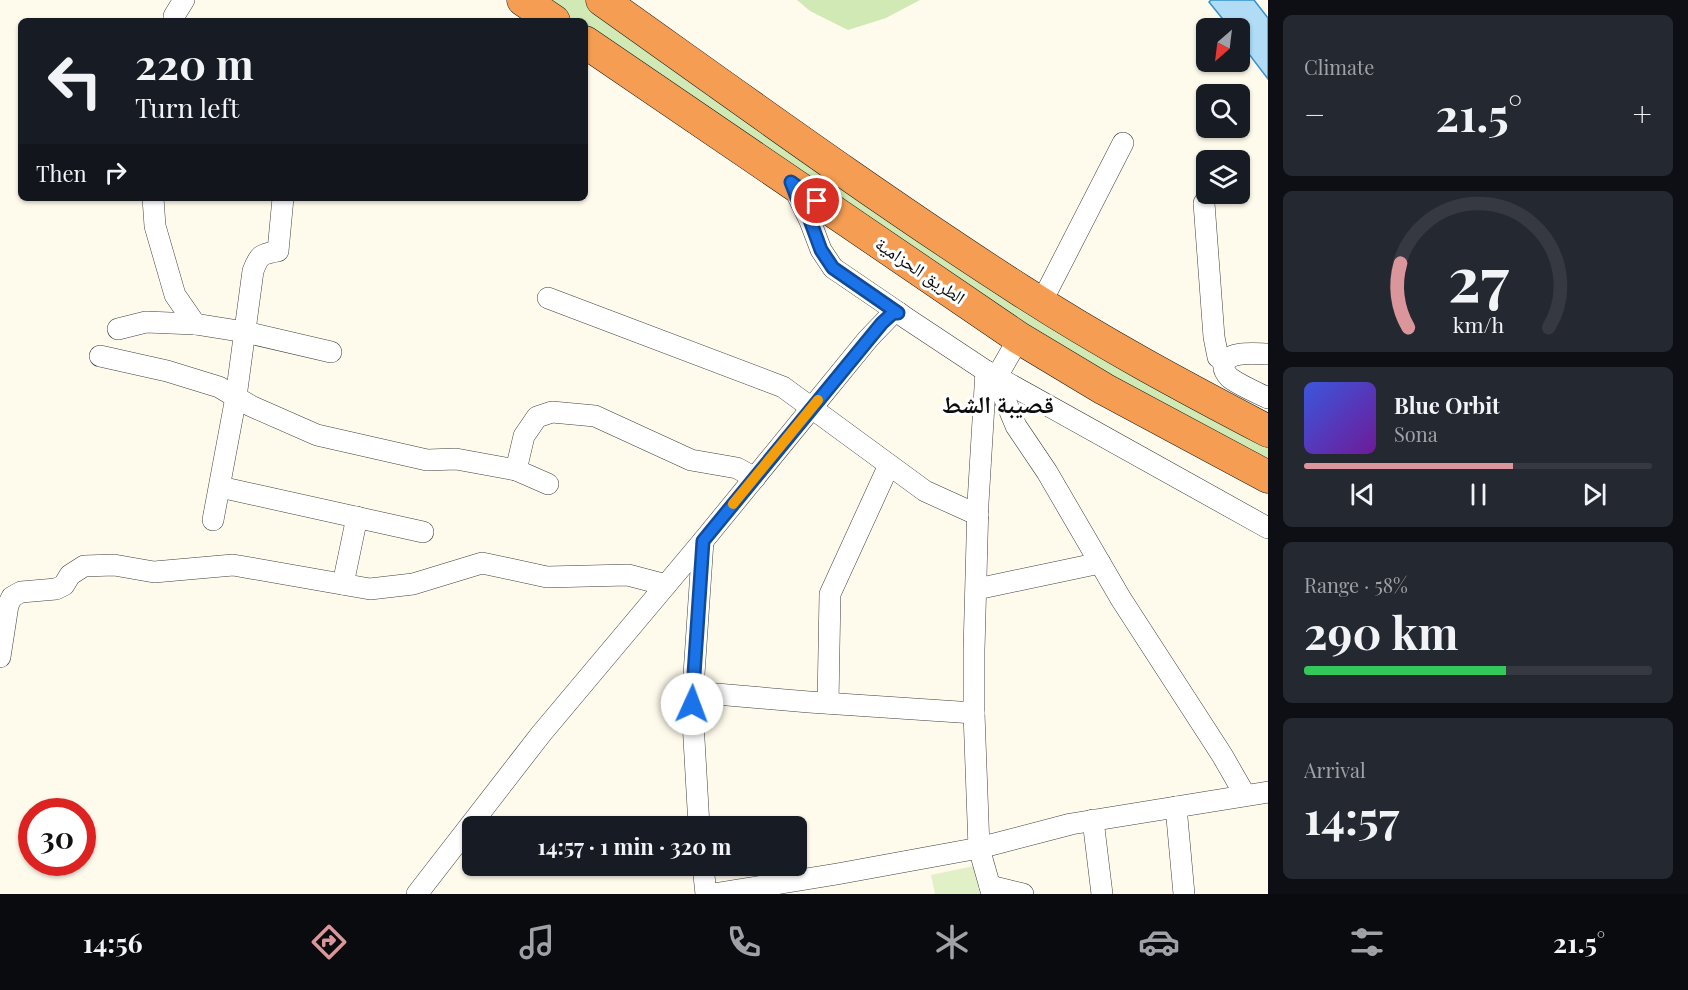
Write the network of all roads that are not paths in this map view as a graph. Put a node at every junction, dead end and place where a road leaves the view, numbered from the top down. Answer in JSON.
{"nodes":[{"id":1,"x":184,"y":0,"type":"edge"},
{"id":2,"x":524,"y":0,"type":"edge"},
{"id":3,"x":602,"y":0,"type":"edge"},
{"id":4,"x":174,"y":18,"type":"edge"},
{"id":5,"x":550,"y":18,"type":"edge"},
{"id":6,"x":588,"y":44,"type":"edge"},
{"id":7,"x":1124,"y":143,"type":"dead end"},
{"id":8,"x":791,"y":182,"type":"junction"},
{"id":9,"x":153,"y":201,"type":"edge"},
{"id":10,"x":283,"y":201,"type":"edge"},
{"id":11,"x":1204,"y":204,"type":"edge"},
{"id":12,"x":548,"y":298,"type":"dead end"},
{"id":13,"x":1041,"y":303,"type":"junction"},
{"id":14,"x":898,"y":313,"type":"junction"},
{"id":15,"x":195,"y":324,"type":"junction"},
{"id":16,"x":118,"y":329,"type":"dead end"},
{"id":17,"x":245,"y":332,"type":"junction"},
{"id":18,"x":1019,"y":338,"type":"junction"},
{"id":19,"x":331,"y":352,"type":"dead end"},
{"id":20,"x":1268,"y":354,"type":"edge"},
{"id":21,"x":100,"y":356,"type":"dead end"},
{"id":22,"x":1226,"y":361,"type":"junction"},
{"id":23,"x":991,"y":374,"type":"junction"},
{"id":24,"x":236,"y":397,"type":"junction"},
{"id":25,"x":1268,"y":398,"type":"edge"},
{"id":26,"x":812,"y":407,"type":"junction"},
{"id":27,"x":1268,"y":431,"type":"edge"},
{"id":28,"x":889,"y":465,"type":"junction"},
{"id":29,"x":516,"y":470,"type":"junction"},
{"id":30,"x":1268,"y":477,"type":"edge"},
{"id":31,"x":755,"y":478,"type":"junction"},
{"id":32,"x":548,"y":484,"type":"dead end"},
{"id":33,"x":220,"y":487,"type":"junction"},
{"id":34,"x":978,"y":515,"type":"junction"},
{"id":35,"x":357,"y":517,"type":"junction"},
{"id":36,"x":213,"y":520,"type":"dead end"},
{"id":37,"x":1268,"y":528,"type":"edge"},
{"id":38,"x":423,"y":532,"type":"dead end"},
{"id":39,"x":703,"y":541,"type":"junction"},
{"id":40,"x":1100,"y":564,"type":"junction"},
{"id":41,"x":343,"y":584,"type":"junction"},
{"id":42,"x":666,"y":585,"type":"junction"},
{"id":43,"x":977,"y":589,"type":"junction"},
{"id":44,"x":0,"y":657,"type":"edge"},
{"id":45,"x":693,"y":692,"type":"junction"},
{"id":46,"x":828,"y":703,"type":"junction"},
{"id":47,"x":974,"y":712,"type":"junction"},
{"id":48,"x":1268,"y":792,"type":"edge"},
{"id":49,"x":1245,"y":795,"type":"junction"},
{"id":50,"x":1176,"y":807,"type":"junction"},
{"id":51,"x":698,"y":816,"type":"edge"},
{"id":52,"x":1093,"y":820,"type":"junction"},
{"id":53,"x":979,"y":848,"type":"junction"},
{"id":54,"x":704,"y":876,"type":"edge"},
{"id":55,"x":991,"y":890,"type":"edge"},
{"id":56,"x":417,"y":894,"type":"edge"},
{"id":57,"x":706,"y":894,"type":"edge"},
{"id":58,"x":713,"y":894,"type":"edge"},
{"id":59,"x":1023,"y":894,"type":"edge"},
{"id":60,"x":1102,"y":894,"type":"edge"},
{"id":61,"x":1184,"y":894,"type":"edge"}],
"edges":[{"from":1,"to":4,"type":"street"},
{"from":2,"to":5,"type":"highway"},
{"from":3,"to":13,"type":"highway"},
{"from":6,"to":8,"type":"highway","name":"الطريق الحزامية"},
{"from":7,"to":13,"type":"street"},
{"from":8,"to":14,"type":"street"},
{"from":8,"to":18,"type":"highway","name":"الطريق الحزامية"},
{"from":9,"to":15,"type":"street"},
{"from":10,"to":17,"type":"street"},
{"from":11,"to":22,"type":"street"},
{"from":12,"to":26,"type":"street"},
{"from":13,"to":27,"type":"highway"},
{"from":14,"to":23,"type":"street"},
{"from":14,"to":26,"type":"street"},
{"from":15,"to":16,"type":"street"},
{"from":15,"to":17,"type":"street"},
{"from":17,"to":19,"type":"street"},
{"from":17,"to":24,"type":"street"},
{"from":18,"to":23,"type":"street"},
{"from":18,"to":30,"type":"highway","name":"الطريق الحزامية"},
{"from":20,"to":22,"type":"street"},
{"from":21,"to":24,"type":"street"},
{"from":22,"to":25,"type":"street"},
{"from":23,"to":34,"type":"street"},
{"from":23,"to":37,"type":"street"},
{"from":23,"to":40,"type":"street"},
{"from":24,"to":29,"type":"street"},
{"from":24,"to":33,"type":"street"},
{"from":26,"to":28,"type":"street"},
{"from":26,"to":31,"type":"street"},
{"from":28,"to":34,"type":"street"},
{"from":28,"to":46,"type":"street"},
{"from":29,"to":31,"type":"street"},
{"from":29,"to":32,"type":"street"},
{"from":31,"to":39,"type":"street"},
{"from":33,"to":35,"type":"street"},
{"from":33,"to":36,"type":"street"},
{"from":34,"to":43,"type":"street"},
{"from":35,"to":38,"type":"street"},
{"from":35,"to":41,"type":"street"},
{"from":39,"to":42,"type":"street"},
{"from":39,"to":45,"type":"street"},
{"from":40,"to":43,"type":"street"},
{"from":40,"to":49,"type":"street"},
{"from":41,"to":42,"type":"street"},
{"from":41,"to":44,"type":"street"},
{"from":42,"to":56,"type":"street"},
{"from":43,"to":47,"type":"street"},
{"from":45,"to":46,"type":"street"},
{"from":45,"to":51,"type":"street"},
{"from":46,"to":47,"type":"street"},
{"from":47,"to":53,"type":"street"},
{"from":48,"to":49,"type":"street"},
{"from":49,"to":50,"type":"street"},
{"from":50,"to":52,"type":"street"},
{"from":50,"to":61,"type":"street"},
{"from":52,"to":53,"type":"street"},
{"from":52,"to":60,"type":"street"},
{"from":53,"to":55,"type":"street"},
{"from":53,"to":58,"type":"street"},
{"from":54,"to":57,"type":"street"},
{"from":55,"to":59,"type":"street"}]}
